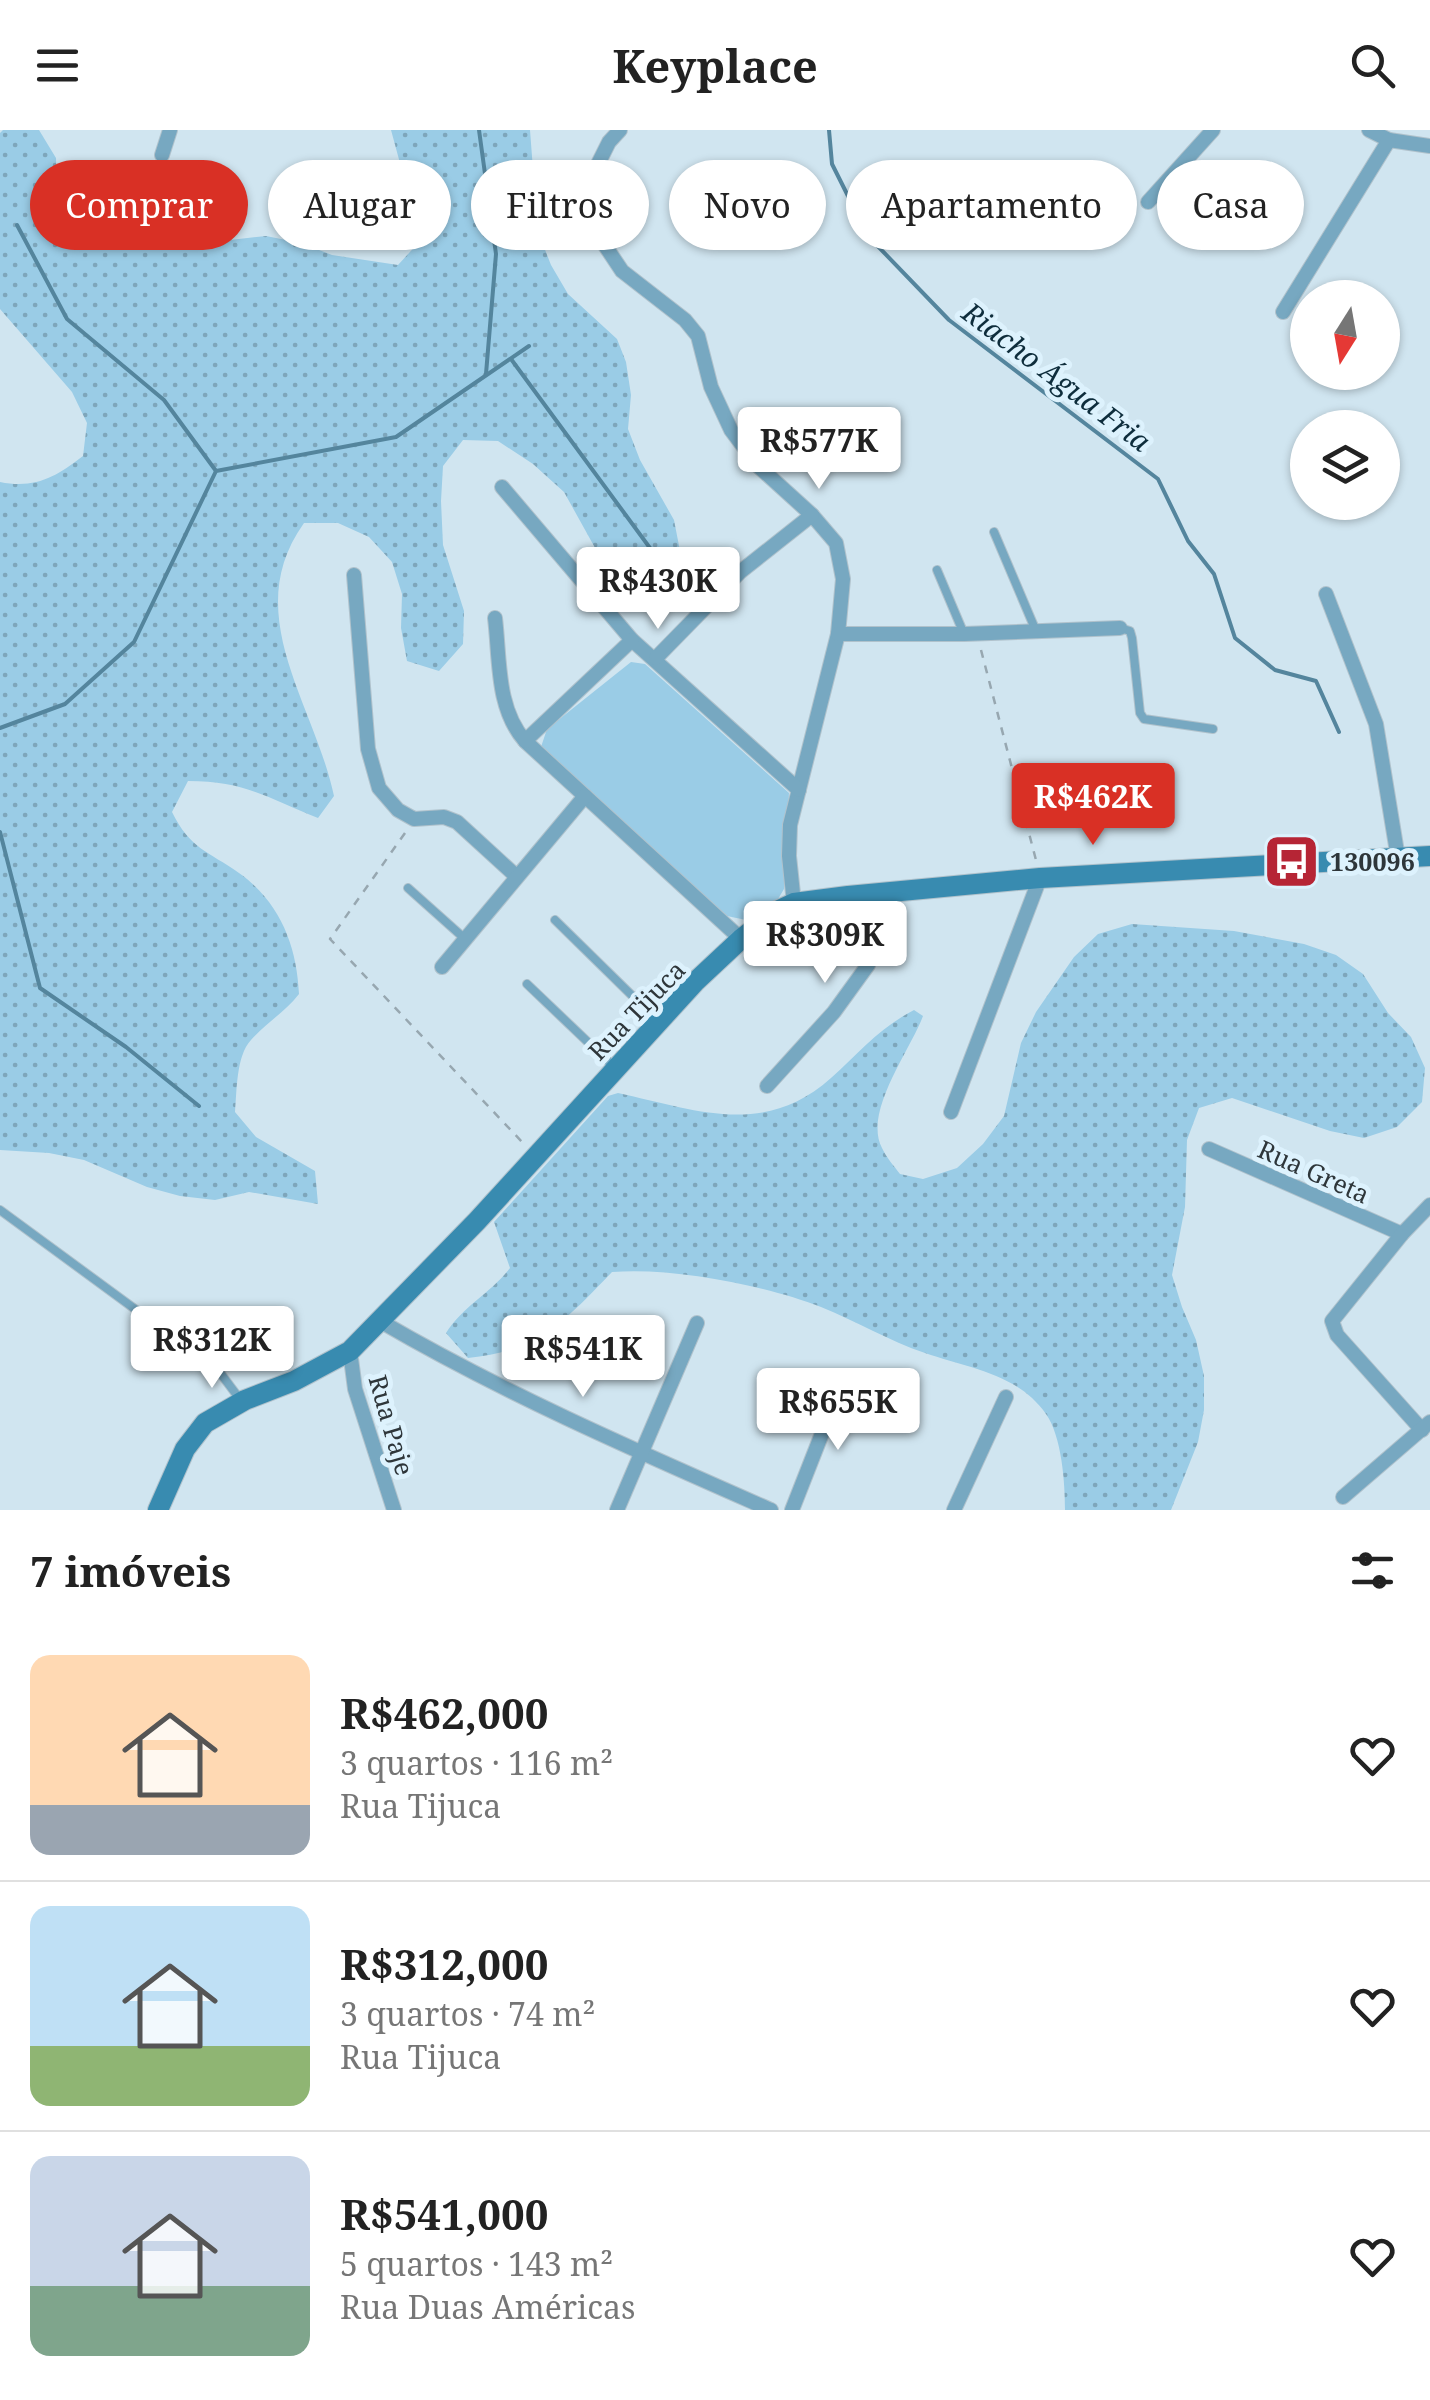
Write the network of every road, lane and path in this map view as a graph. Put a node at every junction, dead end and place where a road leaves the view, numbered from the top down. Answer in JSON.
{"nodes":[{"id":1,"x":170,"y":130,"type":"edge"},
{"id":2,"x":620,"y":130,"type":"edge"},
{"id":3,"x":1213,"y":130,"type":"edge"},
{"id":4,"x":1369,"y":130,"type":"edge"},
{"id":5,"x":1390,"y":140,"type":"junction"},
{"id":6,"x":1430,"y":146,"type":"edge"},
{"id":7,"x":162,"y":155,"type":"dead end"},
{"id":8,"x":1148,"y":202,"type":"dead end"},
{"id":9,"x":1283,"y":312,"type":"dead end"},
{"id":10,"x":502,"y":488,"type":"dead end"},
{"id":11,"x":812,"y":515,"type":"junction"},
{"id":12,"x":994,"y":532,"type":"dead end"},
{"id":13,"x":936,"y":570,"type":"dead end"},
{"id":14,"x":354,"y":576,"type":"dead end"},
{"id":15,"x":1326,"y":594,"type":"dead end"},
{"id":16,"x":495,"y":618,"type":"dead end"},
{"id":17,"x":1120,"y":628,"type":"joint"},
{"id":18,"x":1036,"y":631,"type":"junction"},
{"id":19,"x":838,"y":634,"type":"junction"},
{"id":20,"x":970,"y":634,"type":"junction"},
{"id":21,"x":632,"y":640,"type":"junction"},
{"id":22,"x":656,"y":658,"type":"junction"},
{"id":23,"x":1213,"y":729,"type":"dead end"},
{"id":24,"x":524,"y":742,"type":"junction"},
{"id":25,"x":799,"y":790,"type":"junction"},
{"id":26,"x":585,"y":796,"type":"junction"},
{"id":27,"x":414,"y":820,"type":"junction"},
{"id":28,"x":1430,"y":856,"type":"edge"},
{"id":29,"x":1398,"y":858,"type":"junction"},
{"id":30,"x":516,"y":876,"type":"junction"},
{"id":31,"x":1040,"y":878,"type":"junction"},
{"id":32,"x":408,"y":888,"type":"dead end"},
{"id":33,"x":894,"y":891,"type":"junction"},
{"id":34,"x":794,"y":903,"type":"junction"},
{"id":35,"x":555,"y":920,"type":"dead end"},
{"id":36,"x":464,"y":938,"type":"junction"},
{"id":37,"x":741,"y":939,"type":"junction"},
{"id":38,"x":442,"y":966,"type":"dead end"},
{"id":39,"x":527,"y":984,"type":"dead end"},
{"id":40,"x":659,"y":1022,"type":"junction"},
{"id":41,"x":614,"y":1067,"type":"junction"},
{"id":42,"x":767,"y":1086,"type":"dead end"},
{"id":43,"x":951,"y":1112,"type":"dead end"},
{"id":44,"x":1208,"y":1149,"type":"dead end"},
{"id":45,"x":536,"y":1156,"type":"junction"},
{"id":46,"x":1430,"y":1204,"type":"edge"},
{"id":47,"x":0,"y":1210,"type":"edge"},
{"id":48,"x":1402,"y":1234,"type":"junction"},
{"id":49,"x":380,"y":1321,"type":"junction"},
{"id":50,"x":697,"y":1323,"type":"dead end"},
{"id":51,"x":350,"y":1351,"type":"junction"},
{"id":52,"x":843,"y":1380,"type":"dead end"},
{"id":53,"x":1006,"y":1397,"type":"dead end"},
{"id":54,"x":242,"y":1402,"type":"junction"},
{"id":55,"x":1426,"y":1426,"type":"edge"},
{"id":56,"x":640,"y":1452,"type":"junction"},
{"id":57,"x":1343,"y":1497,"type":"dead end"},
{"id":58,"x":158,"y":1510,"type":"edge"},
{"id":59,"x":394,"y":1510,"type":"edge"},
{"id":60,"x":617,"y":1510,"type":"edge"},
{"id":61,"x":771,"y":1510,"type":"edge"},
{"id":62,"x":792,"y":1510,"type":"edge"},
{"id":63,"x":954,"y":1510,"type":"edge"}],
"edges":[{"from":1,"to":7,"type":"street"},
{"from":2,"to":11,"type":"street"},
{"from":3,"to":8,"type":"street"},
{"from":4,"to":5,"type":"street"},
{"from":5,"to":6,"type":"street"},
{"from":5,"to":9,"type":"street"},
{"from":10,"to":21,"type":"street"},
{"from":11,"to":19,"type":"street"},
{"from":11,"to":22,"type":"street"},
{"from":12,"to":18,"type":"lane"},
{"from":13,"to":20,"type":"lane"},
{"from":14,"to":27,"type":"street"},
{"from":15,"to":29,"type":"street"},
{"from":16,"to":24,"type":"street"},
{"from":17,"to":18,"type":"street"},
{"from":17,"to":23,"type":"lane"},
{"from":18,"to":20,"type":"street"},
{"from":19,"to":20,"type":"street"},
{"from":19,"to":25,"type":"street"},
{"from":20,"to":31,"type":"path"},
{"from":21,"to":22,"type":"street"},
{"from":21,"to":24,"type":"street"},
{"from":22,"to":25,"type":"street"},
{"from":24,"to":26,"type":"street"},
{"from":25,"to":34,"type":"street"},
{"from":26,"to":30,"type":"street"},
{"from":26,"to":37,"type":"street"},
{"from":27,"to":30,"type":"street"},
{"from":27,"to":45,"type":"path"},
{"from":28,"to":29,"type":"street","name":"Rua Tijuca"},
{"from":29,"to":31,"type":"street","name":"Rua Tijuca"},
{"from":30,"to":36,"type":"street"},
{"from":31,"to":33,"type":"street","name":"Rua Tijuca"},
{"from":31,"to":43,"type":"street"},
{"from":32,"to":36,"type":"lane"},
{"from":33,"to":34,"type":"street","name":"Rua Tijuca"},
{"from":33,"to":42,"type":"street"},
{"from":34,"to":37,"type":"street","name":"Rua Tijuca"},
{"from":35,"to":40,"type":"lane"},
{"from":36,"to":38,"type":"street"},
{"from":37,"to":40,"type":"street","name":"Rua Tijuca"},
{"from":39,"to":41,"type":"lane"},
{"from":40,"to":41,"type":"street","name":"Rua Tijuca"},
{"from":41,"to":45,"type":"street","name":"Rua Tijuca"},
{"from":44,"to":48,"type":"street","name":"Rua Greta"},
{"from":45,"to":49,"type":"street","name":"Rua Tijuca"},
{"from":46,"to":48,"type":"street"},
{"from":47,"to":54,"type":"lane"},
{"from":48,"to":55,"type":"street"},
{"from":49,"to":51,"type":"street","name":"Rua Tijuca"},
{"from":49,"to":56,"type":"street"},
{"from":50,"to":56,"type":"street"},
{"from":51,"to":54,"type":"street","name":"Rua Tijuca"},
{"from":51,"to":59,"type":"street","name":"Rua Paje"},
{"from":52,"to":62,"type":"street"},
{"from":53,"to":63,"type":"street"},
{"from":54,"to":58,"type":"street","name":"Rua Tijuca"},
{"from":55,"to":57,"type":"street"},
{"from":56,"to":60,"type":"street"},
{"from":56,"to":61,"type":"street"}]}
